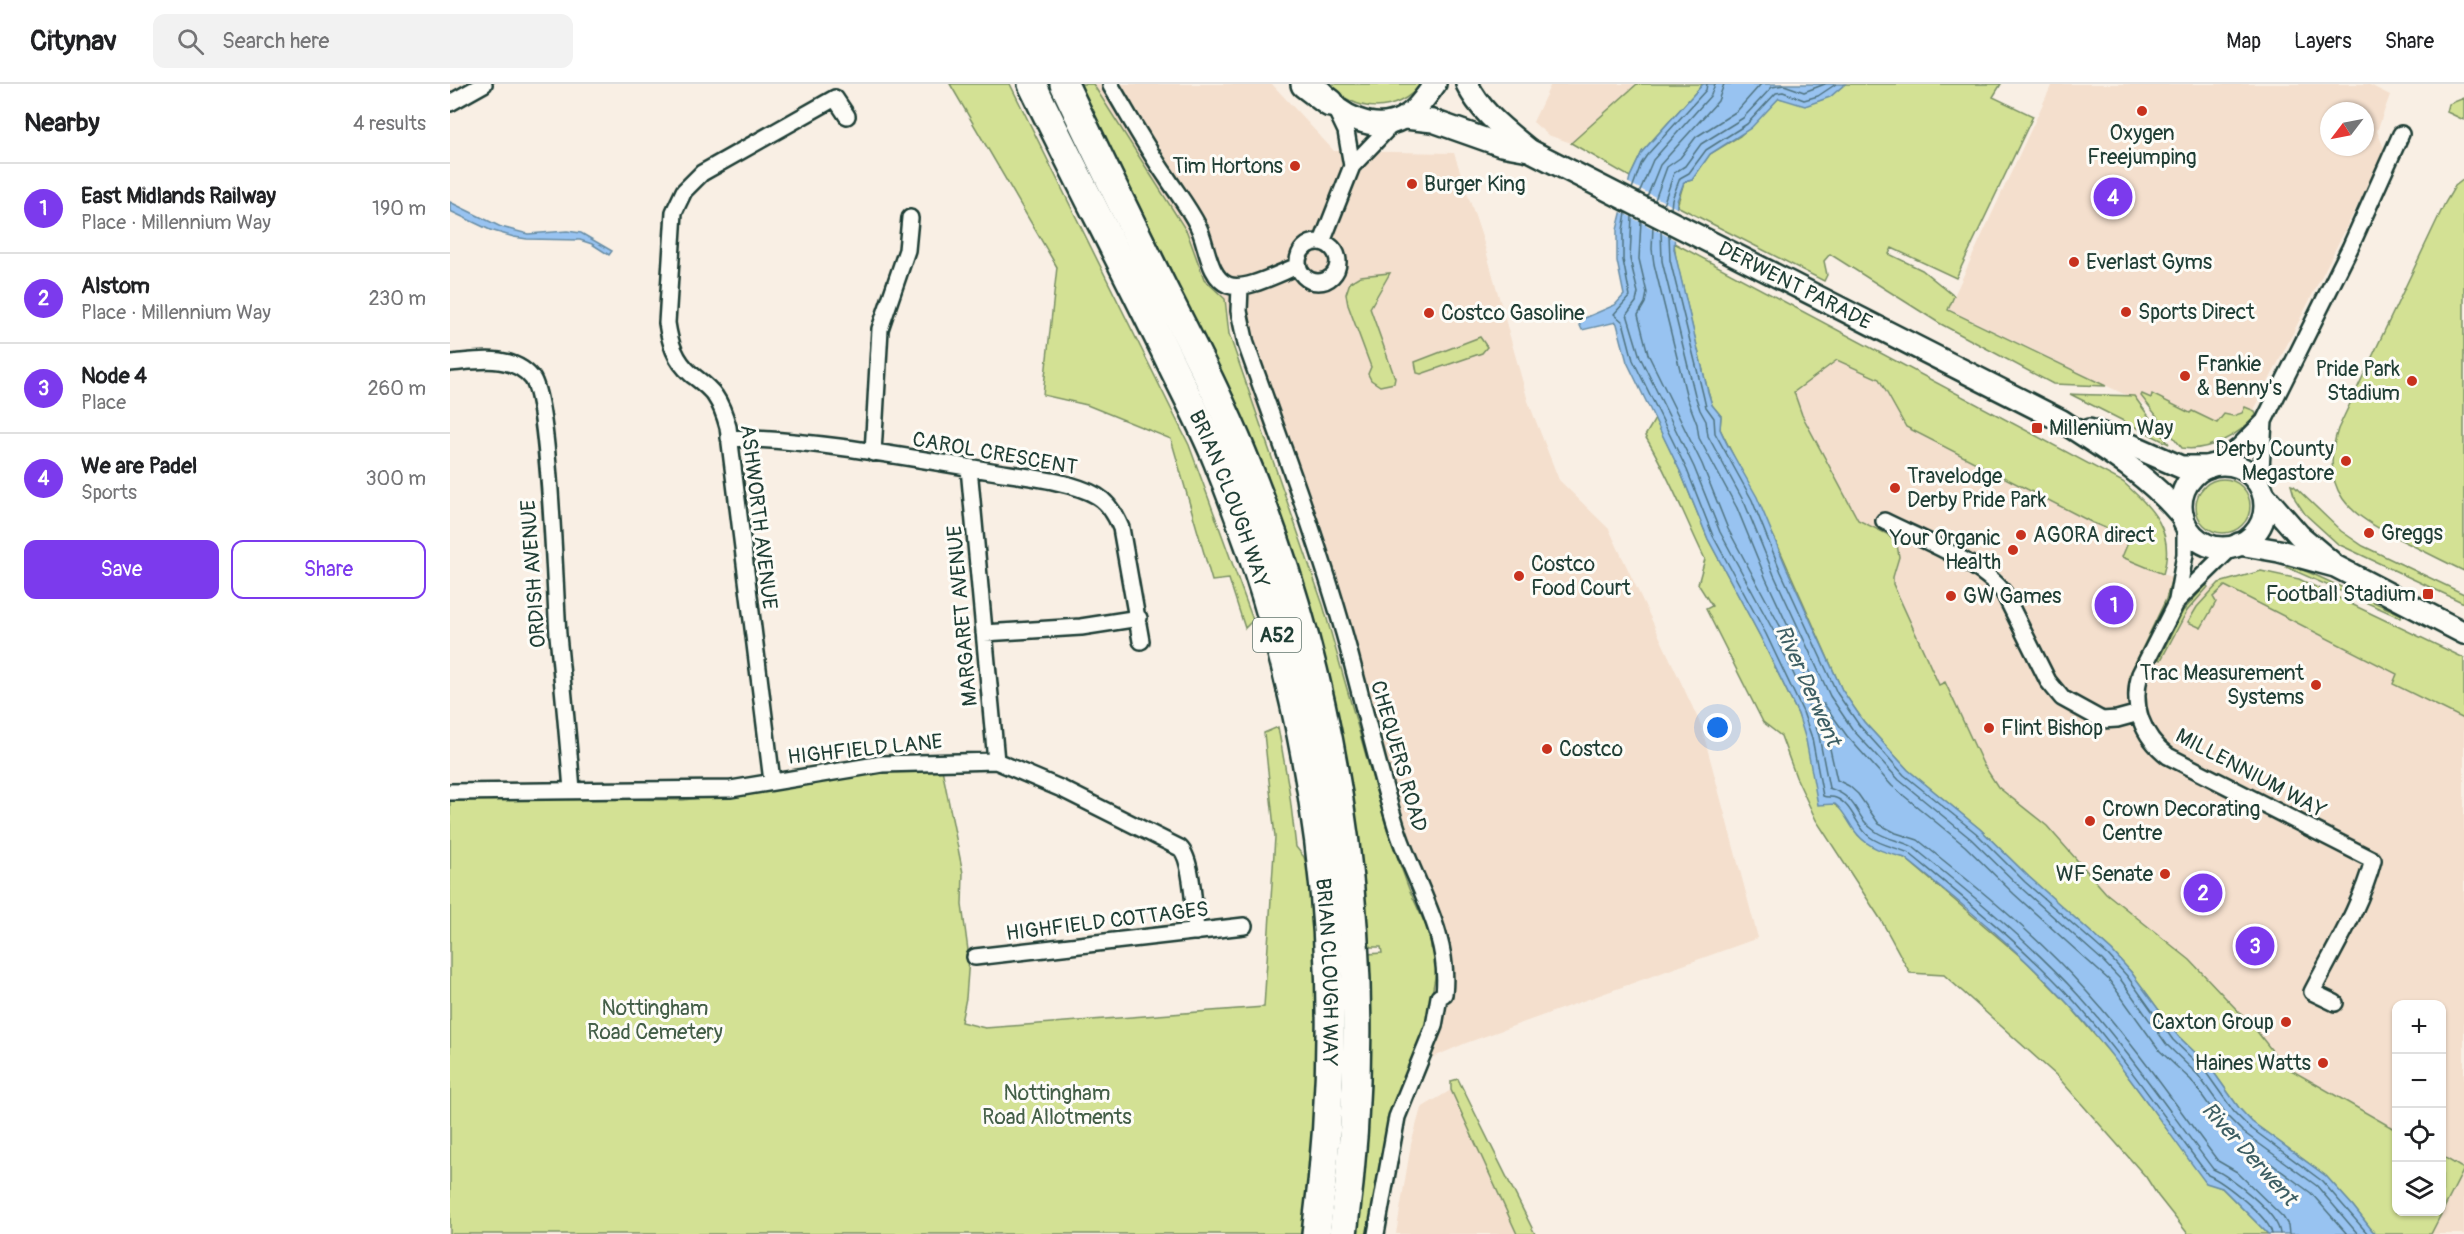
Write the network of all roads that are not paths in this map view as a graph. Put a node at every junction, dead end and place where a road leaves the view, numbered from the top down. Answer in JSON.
{"nodes":[{"id":1,"x":484,"y":84,"type":"edge"},
{"id":2,"x":1032,"y":84,"type":"edge"},
{"id":3,"x":1305,"y":84,"type":"edge"},
{"id":4,"x":1435,"y":84,"type":"edge"},
{"id":5,"x":1467,"y":84,"type":"edge"},
{"id":6,"x":1111,"y":86,"type":"dead end"},
{"id":7,"x":1068,"y":91,"type":"edge"},
{"id":8,"x":1327,"y":98,"type":"edge"},
{"id":9,"x":450,"y":103,"type":"edge"},
{"id":10,"x":847,"y":116,"type":"dead end"},
{"id":11,"x":1399,"y":120,"type":"junction"},
{"id":12,"x":2401,"y":134,"type":"dead end"},
{"id":13,"x":1533,"y":152,"type":"junction"},
{"id":14,"x":1352,"y":166,"type":"junction"},
{"id":15,"x":910,"y":218,"type":"dead end"},
{"id":16,"x":1322,"y":242,"type":"junction"},
{"id":17,"x":1298,"y":266,"type":"junction"},
{"id":18,"x":1240,"y":286,"type":"junction"},
{"id":19,"x":450,"y":363,"type":"edge"},
{"id":20,"x":2060,"y":420,"type":"junction"},
{"id":21,"x":2264,"y":421,"type":"junction"},
{"id":22,"x":729,"y":438,"type":"junction"},
{"id":23,"x":873,"y":453,"type":"junction"},
{"id":24,"x":2211,"y":466,"type":"junction"},
{"id":25,"x":969,"y":468,"type":"junction"},
{"id":26,"x":2262,"y":490,"type":"junction"},
{"id":27,"x":2184,"y":520,"type":"junction"},
{"id":28,"x":1884,"y":521,"type":"dead end"},
{"id":29,"x":2236,"y":545,"type":"junction"},
{"id":30,"x":2335,"y":566,"type":"junction"},
{"id":31,"x":2177,"y":601,"type":"junction"},
{"id":32,"x":1139,"y":618,"type":"junction"},
{"id":33,"x":984,"y":633,"type":"junction"},
{"id":34,"x":2464,"y":633,"type":"edge"},
{"id":35,"x":1141,"y":641,"type":"dead end"},
{"id":36,"x":2139,"y":713,"type":"junction"},
{"id":37,"x":996,"y":760,"type":"junction"},
{"id":38,"x":772,"y":781,"type":"junction"},
{"id":39,"x":572,"y":789,"type":"junction"},
{"id":40,"x":450,"y":792,"type":"edge"},
{"id":41,"x":1244,"y":926,"type":"dead end"},
{"id":42,"x":1196,"y":932,"type":"junction"},
{"id":43,"x":975,"y":957,"type":"dead end"},
{"id":44,"x":2335,"y":1003,"type":"dead end"},
{"id":45,"x":1316,"y":1234,"type":"edge"},
{"id":46,"x":1343,"y":1234,"type":"edge"},
{"id":47,"x":1376,"y":1234,"type":"edge"}],
"edges":[{"from":1,"to":9,"type":"street"},
{"from":2,"to":45,"type":"highway","name":"BRIAN CLOUGH WAY","number":"A52"},
{"from":3,"to":8,"type":"highway"},
{"from":4,"to":11,"type":"street"},
{"from":5,"to":13,"type":"street","name":"DERWENT PARADE"},
{"from":6,"to":18,"type":"street"},
{"from":7,"to":46,"type":"highway","name":"BRIAN CLOUGH WAY","number":"A52"},
{"from":8,"to":11,"type":"street","name":"DERWENT PARADE"},
{"from":8,"to":14,"type":"street"},
{"from":10,"to":22,"type":"street","name":"ASHWORTH AVENUE"},
{"from":11,"to":13,"type":"street","name":"DERWENT PARADE"},
{"from":11,"to":14,"type":"street"},
{"from":12,"to":21,"type":"street"},
{"from":13,"to":20,"type":"street","name":"DERWENT PARADE"},
{"from":14,"to":16,"type":"street"},
{"from":15,"to":23,"type":"street"},
{"from":16,"to":17,"type":"street"},
{"from":16,"to":17,"type":"street"},
{"from":17,"to":18,"type":"street"},
{"from":18,"to":47,"type":"street","name":"CHEQUERS ROAD"},
{"from":19,"to":39,"type":"street","name":"ORDISH AVENUE"},
{"from":20,"to":24,"type":"street","name":"DERWENT PARADE"},
{"from":20,"to":27,"type":"street","name":"DERWENT PARADE"},
{"from":21,"to":24,"type":"street"},
{"from":21,"to":26,"type":"street"},
{"from":22,"to":23,"type":"street","name":"CAROL CRESCENT"},
{"from":22,"to":38,"type":"street","name":"ASHWORTH AVENUE"},
{"from":23,"to":25,"type":"street","name":"CAROL CRESCENT"},
{"from":24,"to":26,"type":"street"},
{"from":24,"to":27,"type":"street"},
{"from":25,"to":32,"type":"street","name":"CAROL CRESCENT"},
{"from":25,"to":33,"type":"street","name":"MARGARET AVENUE"},
{"from":26,"to":29,"type":"street"},
{"from":26,"to":30,"type":"street"},
{"from":27,"to":29,"type":"street"},
{"from":27,"to":31,"type":"street","name":"MILLENNIUM WAY"},
{"from":28,"to":36,"type":"street"},
{"from":29,"to":30,"type":"street"},
{"from":29,"to":31,"type":"street","name":"MILLENNIUM WAY"},
{"from":30,"to":34,"type":"street"},
{"from":31,"to":36,"type":"street","name":"MILLENNIUM WAY"},
{"from":32,"to":33,"type":"street"},
{"from":32,"to":35,"type":"street","name":"CAROL CRESCENT"},
{"from":33,"to":37,"type":"street","name":"MARGARET AVENUE"},
{"from":36,"to":44,"type":"street","name":"MILLENNIUM WAY"},
{"from":37,"to":38,"type":"street","name":"HIGHFIELD LANE"},
{"from":37,"to":42,"type":"street","name":"HIGHFIELD LANE"},
{"from":38,"to":39,"type":"street","name":"HIGHFIELD LANE"},
{"from":39,"to":40,"type":"street","name":"HIGHFIELD LANE"},
{"from":41,"to":42,"type":"street","name":"HIGHFIELD COTTAGES"},
{"from":42,"to":43,"type":"street","name":"HIGHFIELD COTTAGES"}]}
